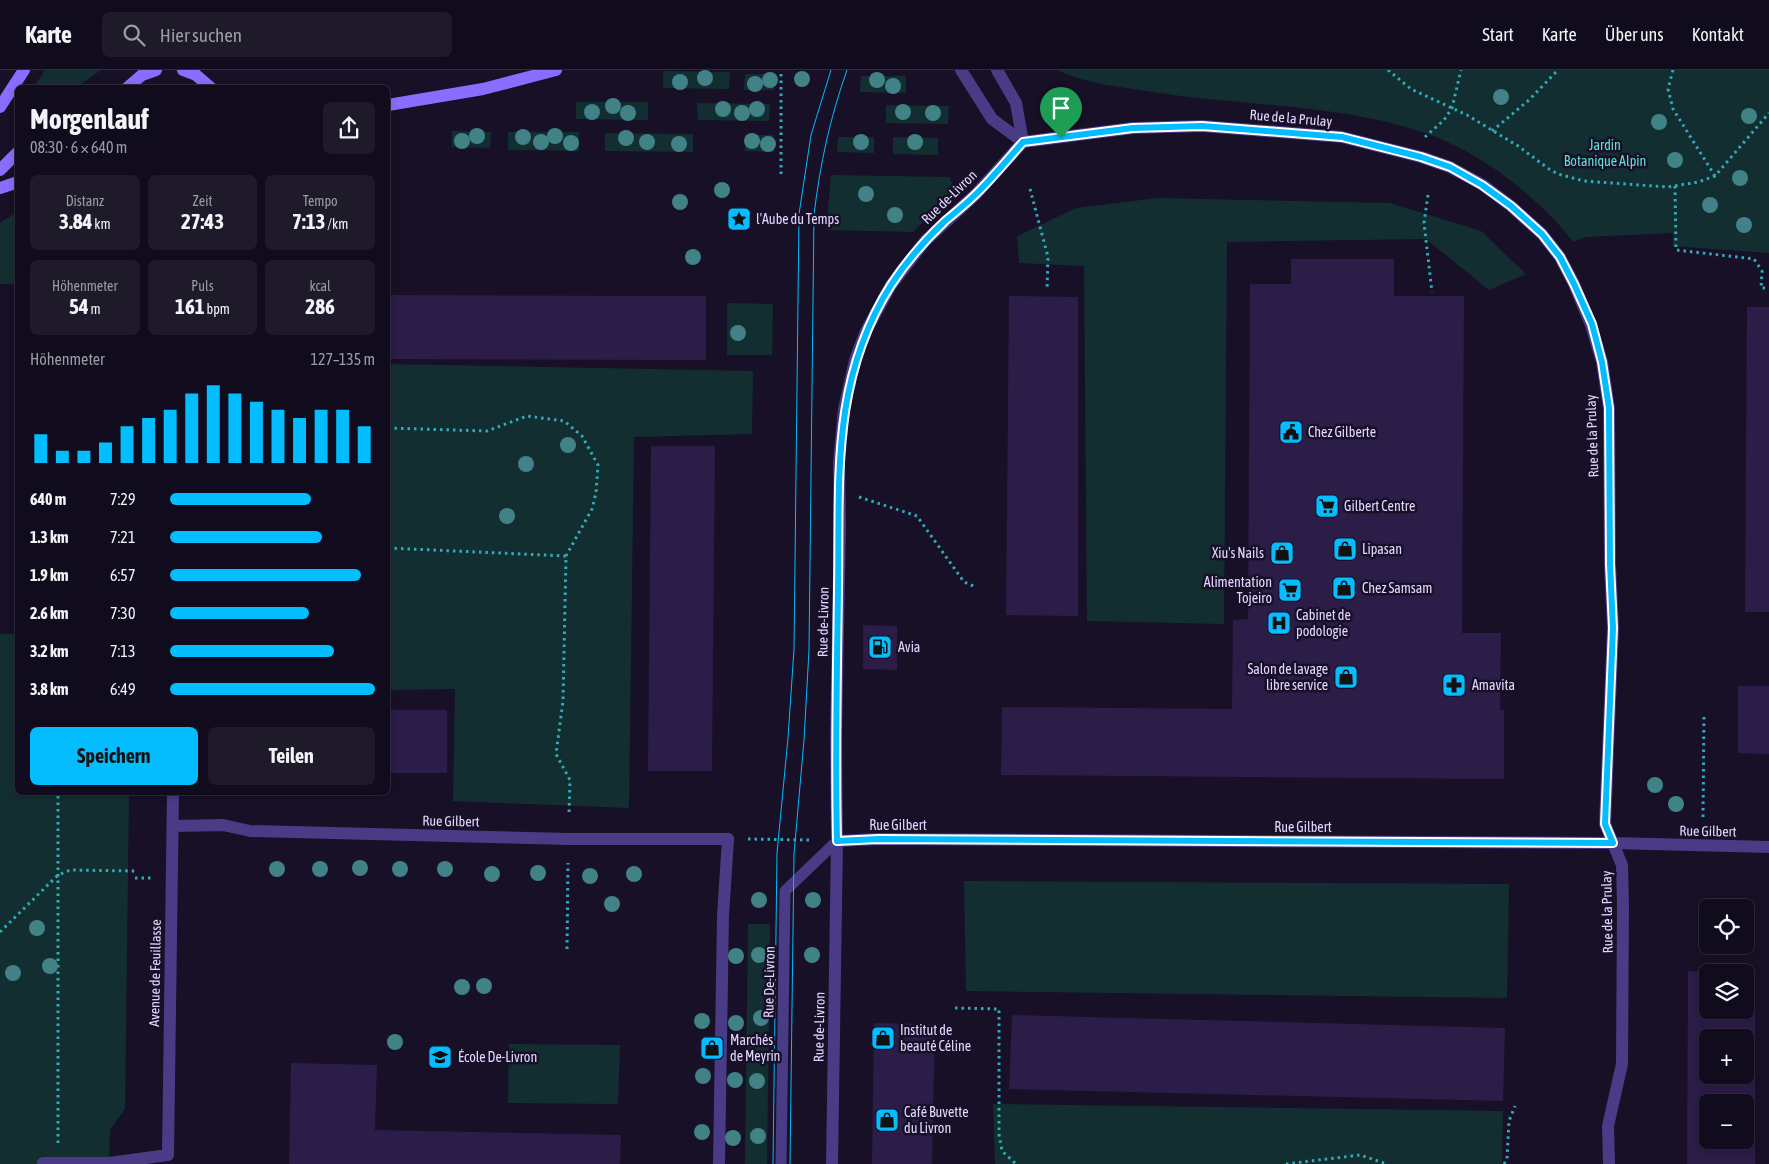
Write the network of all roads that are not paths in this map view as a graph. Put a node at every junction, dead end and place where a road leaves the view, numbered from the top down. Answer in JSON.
{"nodes":[{"id":1,"x":24,"y":70,"type":"edge"},
{"id":2,"x":135,"y":70,"type":"edge"},
{"id":3,"x":156,"y":70,"type":"edge"},
{"id":4,"x":183,"y":70,"type":"edge"},
{"id":5,"x":556,"y":70,"type":"edge"},
{"id":6,"x":961,"y":70,"type":"edge"},
{"id":7,"x":996,"y":70,"type":"edge"},
{"id":8,"x":196,"y":73,"type":"edge"},
{"id":9,"x":129,"y":85,"type":"edge"},
{"id":10,"x":211,"y":85,"type":"edge"},
{"id":11,"x":390,"y":105,"type":"edge"},
{"id":12,"x":0,"y":107,"type":"edge"},
{"id":13,"x":1023,"y":142,"type":"junction"},
{"id":14,"x":15,"y":155,"type":"edge"},
{"id":15,"x":0,"y":170,"type":"edge"},
{"id":16,"x":15,"y":183,"type":"edge"},
{"id":17,"x":0,"y":188,"type":"edge"},
{"id":18,"x":173,"y":795,"type":"edge"},
{"id":19,"x":173,"y":826,"type":"junction"},
{"id":20,"x":837,"y":841,"type":"junction"},
{"id":21,"x":1613,"y":843,"type":"junction"},
{"id":22,"x":1769,"y":847,"type":"edge"},
{"id":23,"x":43,"y":1163,"type":"edge"},
{"id":24,"x":58,"y":1163,"type":"edge"},
{"id":25,"x":719,"y":1164,"type":"edge"},
{"id":26,"x":781,"y":1164,"type":"edge"},
{"id":27,"x":832,"y":1164,"type":"edge"},
{"id":28,"x":1609,"y":1164,"type":"edge"}],
"edges":[{"from":1,"to":12,"type":"main road"},
{"from":2,"to":9,"type":"main road"},
{"from":3,"to":9,"type":"main road"},
{"from":4,"to":8,"type":"main road"},
{"from":5,"to":11,"type":"main road"},
{"from":6,"to":13,"type":"street"},
{"from":7,"to":13,"type":"street"},
{"from":8,"to":10,"type":"main road"},
{"from":13,"to":20,"type":"street","name":"Rue de-Livron"},
{"from":13,"to":21,"type":"street","name":"Rue de la Prulay"},
{"from":14,"to":15,"type":"main road"},
{"from":16,"to":17,"type":"main road"},
{"from":18,"to":19,"type":"street","name":"Avenue de Feuillasse"},
{"from":19,"to":24,"type":"street","name":"Avenue de Feuillasse"},
{"from":19,"to":25,"type":"street","name":"Rue Gilbert"},
{"from":20,"to":21,"type":"street","name":"Rue Gilbert"},
{"from":20,"to":26,"type":"lane","name":"Rue De-Livron"},
{"from":20,"to":27,"type":"street","name":"Rue de-Livron"},
{"from":21,"to":22,"type":"street","name":"Rue Gilbert"},
{"from":21,"to":28,"type":"street","name":"Rue de la Prulay"},
{"from":23,"to":24,"type":"street"}]}
